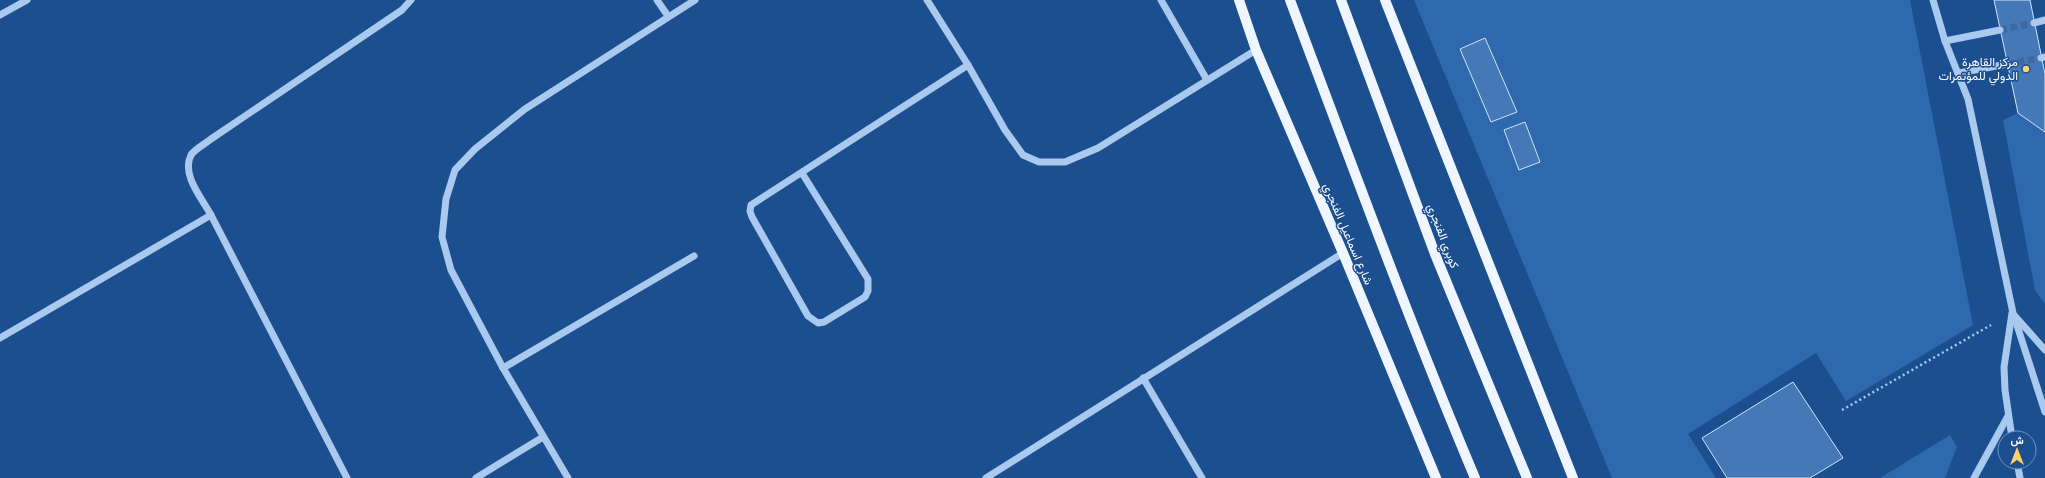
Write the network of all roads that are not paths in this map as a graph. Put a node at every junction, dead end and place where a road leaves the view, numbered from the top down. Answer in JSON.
{"nodes":[{"id":1,"x":27,"y":0,"type":"edge"},
{"id":2,"x":411,"y":0,"type":"edge"},
{"id":3,"x":657,"y":0,"type":"edge"},
{"id":4,"x":695,"y":0,"type":"edge"},
{"id":5,"x":927,"y":0,"type":"edge"},
{"id":6,"x":1161,"y":0,"type":"edge"},
{"id":7,"x":1239,"y":0,"type":"edge"},
{"id":8,"x":1290,"y":0,"type":"edge"},
{"id":9,"x":1341,"y":0,"type":"edge"},
{"id":10,"x":1385,"y":0,"type":"edge"},
{"id":11,"x":1933,"y":0,"type":"edge"},
{"id":12,"x":0,"y":15,"type":"edge"},
{"id":13,"x":668,"y":16,"type":"junction"},
{"id":14,"x":2045,"y":20,"type":"edge"},
{"id":15,"x":2034,"y":23,"type":"tunnel mouth"},
{"id":16,"x":2000,"y":30,"type":"tunnel mouth"},
{"id":17,"x":1946,"y":41,"type":"junction"},
{"id":18,"x":1256,"y":50,"type":"junction"},
{"id":19,"x":2007,"y":64,"type":"tunnel mouth"},
{"id":20,"x":968,"y":65,"type":"junction"},
{"id":21,"x":1959,"y":73,"type":"junction"},
{"id":22,"x":1207,"y":80,"type":"junction"},
{"id":23,"x":802,"y":173,"type":"junction"},
{"id":24,"x":211,"y":215,"type":"junction"},
{"id":25,"x":1343,"y":253,"type":"junction"},
{"id":26,"x":694,"y":256,"type":"dead end"},
{"id":27,"x":2012,"y":313,"type":"junction"},
{"id":28,"x":0,"y":338,"type":"edge"},
{"id":29,"x":2045,"y":350,"type":"edge"},
{"id":30,"x":503,"y":368,"type":"junction"},
{"id":31,"x":1143,"y":378,"type":"junction"},
{"id":32,"x":2045,"y":412,"type":"edge"},
{"id":33,"x":2008,"y":416,"type":"junction"},
{"id":34,"x":2011,"y":430,"type":"edge"},
{"id":35,"x":543,"y":437,"type":"junction"},
{"id":36,"x":347,"y":478,"type":"edge"},
{"id":37,"x":476,"y":478,"type":"edge"},
{"id":38,"x":568,"y":478,"type":"edge"},
{"id":39,"x":986,"y":478,"type":"edge"},
{"id":40,"x":1202,"y":478,"type":"edge"},
{"id":41,"x":1436,"y":478,"type":"edge"},
{"id":42,"x":1475,"y":478,"type":"edge"},
{"id":43,"x":1527,"y":478,"type":"edge"},
{"id":44,"x":1573,"y":478,"type":"edge"},
{"id":45,"x":1974,"y":478,"type":"edge"}],
"edges":[{"from":1,"to":12,"type":"street"},
{"from":2,"to":24,"type":"street"},
{"from":3,"to":13,"type":"street"},
{"from":4,"to":13,"type":"street"},
{"from":5,"to":20,"type":"street"},
{"from":6,"to":22,"type":"street"},
{"from":7,"to":18,"type":"main road","name":"شارع اسماعيل الفنجري"},
{"from":8,"to":42,"type":"main road"},
{"from":9,"to":43,"type":"main road","name":"كوبري الفنجري"},
{"from":10,"to":44,"type":"main road"},
{"from":11,"to":17,"type":"street"},
{"from":13,"to":30,"type":"street"},
{"from":14,"to":15,"type":"street"},
{"from":16,"to":17,"type":"street"},
{"from":17,"to":21,"type":"street"},
{"from":18,"to":22,"type":"street"},
{"from":18,"to":25,"type":"main road","name":"شارع اسماعيل الفنجري"},
{"from":19,"to":21,"type":"street"},
{"from":20,"to":22,"type":"street"},
{"from":20,"to":23,"type":"street"},
{"from":21,"to":27,"type":"street"},
{"from":23,"to":23,"type":"street"},
{"from":24,"to":28,"type":"street"},
{"from":24,"to":36,"type":"street"},
{"from":25,"to":31,"type":"street"},
{"from":25,"to":41,"type":"main road","name":"شارع اسماعيل الفنجري"},
{"from":26,"to":30,"type":"street"},
{"from":27,"to":29,"type":"street"},
{"from":27,"to":32,"type":"street"},
{"from":27,"to":33,"type":"street"},
{"from":30,"to":35,"type":"street"},
{"from":31,"to":39,"type":"street"},
{"from":31,"to":40,"type":"street"},
{"from":33,"to":34,"type":"street"},
{"from":33,"to":45,"type":"street"},
{"from":35,"to":37,"type":"street"},
{"from":35,"to":38,"type":"street"}]}
